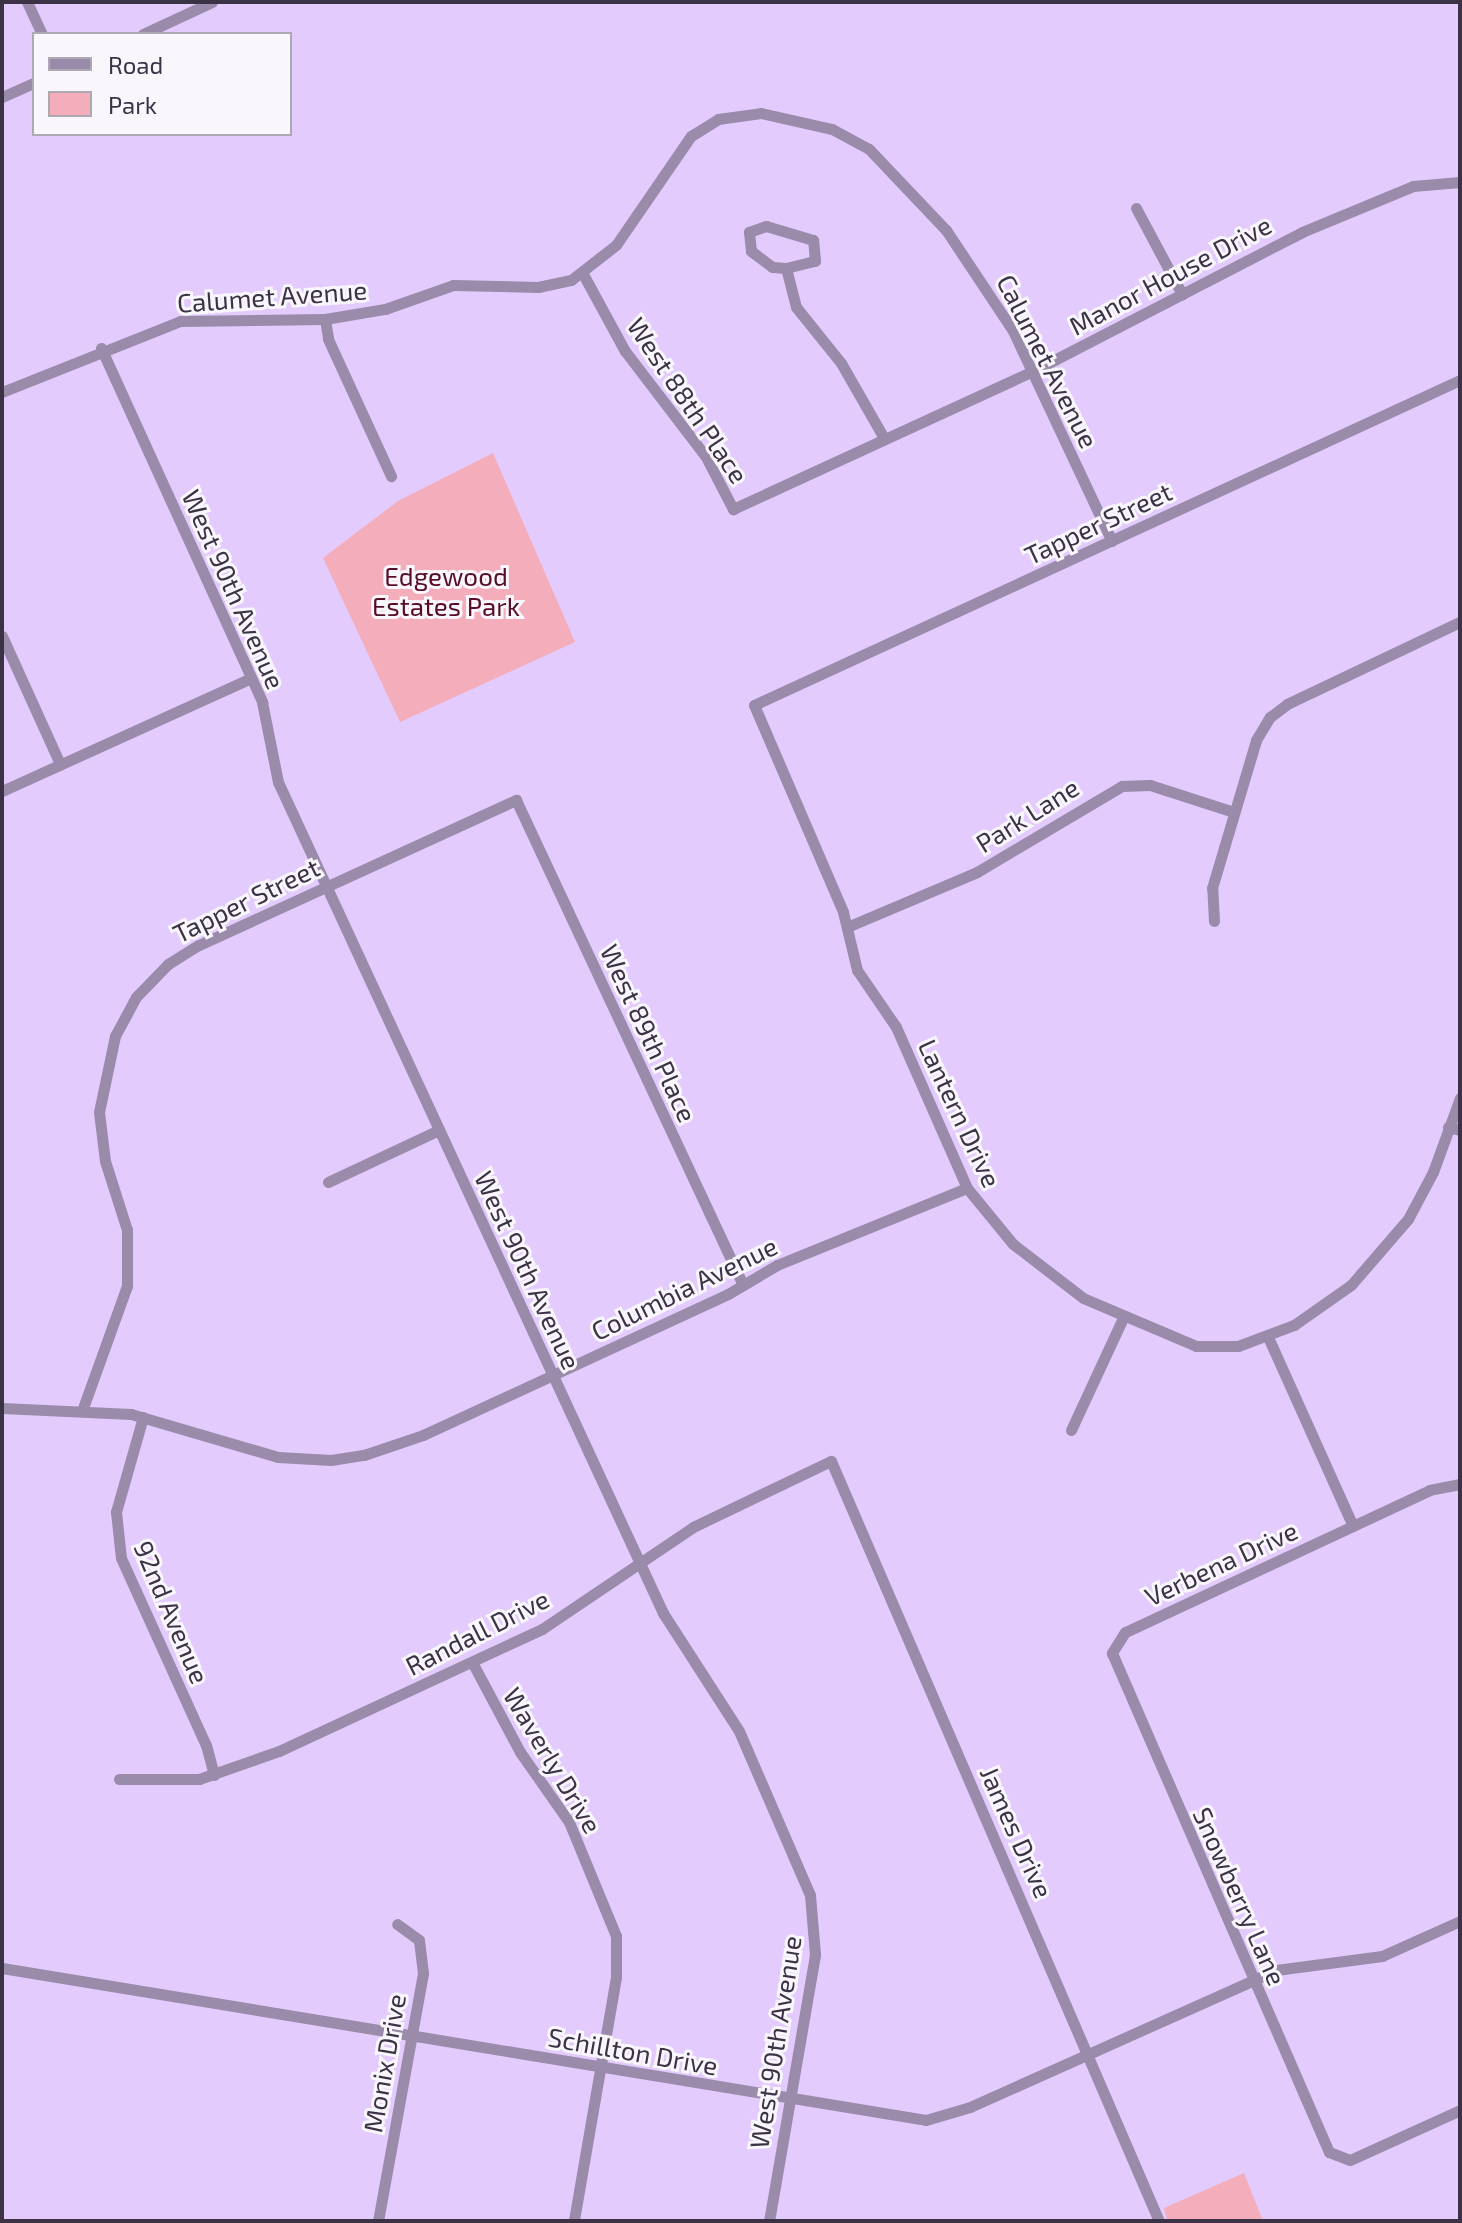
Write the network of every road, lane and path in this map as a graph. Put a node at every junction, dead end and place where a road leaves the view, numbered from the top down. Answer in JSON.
{"nodes":[{"id":1,"x":27,"y":2,"type":"edge"},
{"id":2,"x":212,"y":2,"type":"edge"},
{"id":3,"x":41,"y":32,"type":"edge"},
{"id":4,"x":147,"y":32,"type":"edge"},
{"id":5,"x":32,"y":84,"type":"edge"},
{"id":6,"x":2,"y":97,"type":"edge"},
{"id":7,"x":1460,"y":182,"type":"edge"},
{"id":8,"x":1136,"y":208,"type":"dead end"},
{"id":9,"x":786,"y":268,"type":"junction"},
{"id":10,"x":583,"y":274,"type":"junction"},
{"id":11,"x":1182,"y":294,"type":"junction"},
{"id":12,"x":325,"y":319,"type":"junction"},
{"id":13,"x":101,"y":348,"type":"junction"},
{"id":14,"x":1033,"y":371,"type":"junction"},
{"id":15,"x":1460,"y":380,"type":"edge"},
{"id":16,"x":2,"y":392,"type":"edge"},
{"id":17,"x":884,"y":438,"type":"junction"},
{"id":18,"x":391,"y":476,"type":"dead end"},
{"id":19,"x":733,"y":509,"type":"joint"},
{"id":20,"x":1112,"y":541,"type":"junction"},
{"id":21,"x":1460,"y":622,"type":"edge"},
{"id":22,"x":2,"y":636,"type":"edge"},
{"id":23,"x":251,"y":678,"type":"junction"},
{"id":24,"x":754,"y":705,"type":"joint"},
{"id":25,"x":60,"y":764,"type":"junction"},
{"id":26,"x":2,"y":791,"type":"edge"},
{"id":27,"x":516,"y":800,"type":"joint"},
{"id":28,"x":1234,"y":812,"type":"junction"},
{"id":29,"x":326,"y":886,"type":"junction"},
{"id":30,"x":1214,"y":921,"type":"dead end"},
{"id":31,"x":847,"y":927,"type":"junction"},
{"id":32,"x":1460,"y":1098,"type":"edge"},
{"id":33,"x":1454,"y":1128,"type":"edge"},
{"id":34,"x":439,"y":1130,"type":"junction"},
{"id":35,"x":328,"y":1182,"type":"dead end"},
{"id":36,"x":967,"y":1188,"type":"junction"},
{"id":37,"x":743,"y":1285,"type":"junction"},
{"id":38,"x":1123,"y":1318,"type":"junction"},
{"id":39,"x":1268,"y":1337,"type":"junction"},
{"id":40,"x":553,"y":1375,"type":"junction"},
{"id":41,"x":2,"y":1408,"type":"edge"},
{"id":42,"x":83,"y":1408,"type":"junction"},
{"id":43,"x":143,"y":1417,"type":"junction"},
{"id":44,"x":1071,"y":1430,"type":"dead end"},
{"id":45,"x":831,"y":1461,"type":"joint"},
{"id":46,"x":1460,"y":1484,"type":"edge"},
{"id":47,"x":1353,"y":1526,"type":"junction"},
{"id":48,"x":638,"y":1559,"type":"junction"},
{"id":49,"x":1112,"y":1646,"type":"joint"},
{"id":50,"x":472,"y":1662,"type":"junction"},
{"id":51,"x":214,"y":1775,"type":"junction"},
{"id":52,"x":119,"y":1779,"type":"dead end"},
{"id":53,"x":1460,"y":1921,"type":"edge"},
{"id":54,"x":397,"y":1924,"type":"dead end"},
{"id":55,"x":2,"y":1968,"type":"edge"},
{"id":56,"x":1252,"y":1979,"type":"junction"},
{"id":57,"x":411,"y":2035,"type":"junction"},
{"id":58,"x":1089,"y":2052,"type":"junction"},
{"id":59,"x":601,"y":2067,"type":"junction"},
{"id":60,"x":789,"y":2101,"type":"junction"},
{"id":61,"x":1460,"y":2110,"type":"edge"},
{"id":62,"x":378,"y":2221,"type":"edge"},
{"id":63,"x":574,"y":2221,"type":"edge"},
{"id":64,"x":769,"y":2221,"type":"edge"},
{"id":65,"x":1159,"y":2221,"type":"edge"}],
"edges":[{"from":1,"to":3,"type":"street"},
{"from":2,"to":4,"type":"street"},
{"from":5,"to":6,"type":"street"},
{"from":7,"to":11,"type":"street","name":"Manor House Drive"},
{"from":8,"to":11,"type":"street"},
{"from":9,"to":9,"type":"street"},
{"from":9,"to":17,"type":"street"},
{"from":10,"to":12,"type":"street","name":"Calumet Avenue"},
{"from":10,"to":14,"type":"street","name":"Calumet Avenue"},
{"from":10,"to":19,"type":"street","name":"West 88th Place"},
{"from":11,"to":14,"type":"street","name":"Manor House Drive"},
{"from":12,"to":13,"type":"street","name":"Calumet Avenue"},
{"from":12,"to":18,"type":"street"},
{"from":13,"to":16,"type":"street","name":"Calumet Avenue"},
{"from":13,"to":23,"type":"street","name":"West 90th Avenue"},
{"from":14,"to":17,"type":"street","name":"Manor House Drive"},
{"from":14,"to":20,"type":"street","name":"Calumet Avenue"},
{"from":15,"to":20,"type":"street","name":"Tapper Street"},
{"from":17,"to":19,"type":"street","name":"Manor House Drive"},
{"from":20,"to":24,"type":"street","name":"Tapper Street"},
{"from":21,"to":28,"type":"street"},
{"from":22,"to":25,"type":"street"},
{"from":23,"to":25,"type":"street"},
{"from":23,"to":29,"type":"street","name":"West 90th Avenue"},
{"from":24,"to":31,"type":"street","name":"Lantern Drive"},
{"from":25,"to":26,"type":"street"},
{"from":27,"to":29,"type":"street","name":"Tapper Street"},
{"from":27,"to":37,"type":"street","name":"West 89th Place"},
{"from":28,"to":30,"type":"street"},
{"from":28,"to":31,"type":"street","name":"Park Lane"},
{"from":29,"to":34,"type":"street","name":"West 90th Avenue"},
{"from":29,"to":42,"type":"street","name":"Tapper Street"},
{"from":31,"to":36,"type":"street","name":"Lantern Drive"},
{"from":32,"to":33,"type":"street","name":"Lantern Drive"},
{"from":33,"to":39,"type":"street","name":"Lantern Drive"},
{"from":34,"to":35,"type":"street"},
{"from":34,"to":40,"type":"street","name":"West 90th Avenue"},
{"from":36,"to":37,"type":"street","name":"Columbia Avenue"},
{"from":36,"to":38,"type":"street","name":"Lantern Drive"},
{"from":37,"to":40,"type":"street","name":"Columbia Avenue"},
{"from":38,"to":39,"type":"street","name":"Lantern Drive"},
{"from":38,"to":44,"type":"street"},
{"from":39,"to":47,"type":"street"},
{"from":40,"to":43,"type":"street","name":"Columbia Avenue"},
{"from":40,"to":48,"type":"street","name":"West 90th Avenue"},
{"from":41,"to":42,"type":"street","name":"Columbia Avenue"},
{"from":42,"to":43,"type":"street","name":"Columbia Avenue"},
{"from":43,"to":51,"type":"street","name":"92nd Avenue"},
{"from":45,"to":48,"type":"street","name":"Randall Drive"},
{"from":45,"to":58,"type":"street","name":"James Drive"},
{"from":46,"to":47,"type":"street","name":"Verbena Drive"},
{"from":47,"to":49,"type":"street","name":"Verbena Drive"},
{"from":48,"to":50,"type":"street","name":"Randall Drive"},
{"from":48,"to":60,"type":"street","name":"West 90th Avenue"},
{"from":49,"to":56,"type":"street","name":"Snowberry Lane"},
{"from":50,"to":51,"type":"street","name":"Randall Drive"},
{"from":50,"to":59,"type":"street","name":"Waverly Drive"},
{"from":51,"to":52,"type":"street","name":"Randall Drive"},
{"from":53,"to":56,"type":"street","name":"Schillton Drive"},
{"from":54,"to":57,"type":"street","name":"Monix Drive"},
{"from":55,"to":57,"type":"street","name":"Schillton Drive"},
{"from":56,"to":58,"type":"street","name":"Schillton Drive"},
{"from":56,"to":61,"type":"street","name":"Snowberry Lane"},
{"from":57,"to":59,"type":"street","name":"Schillton Drive"},
{"from":57,"to":62,"type":"street","name":"Monix Drive"},
{"from":58,"to":60,"type":"street","name":"Schillton Drive"},
{"from":58,"to":65,"type":"street","name":"James Drive"},
{"from":59,"to":60,"type":"street","name":"Schillton Drive"},
{"from":59,"to":63,"type":"street","name":"Waverly Drive"},
{"from":60,"to":64,"type":"street","name":"West 90th Avenue"}]}
